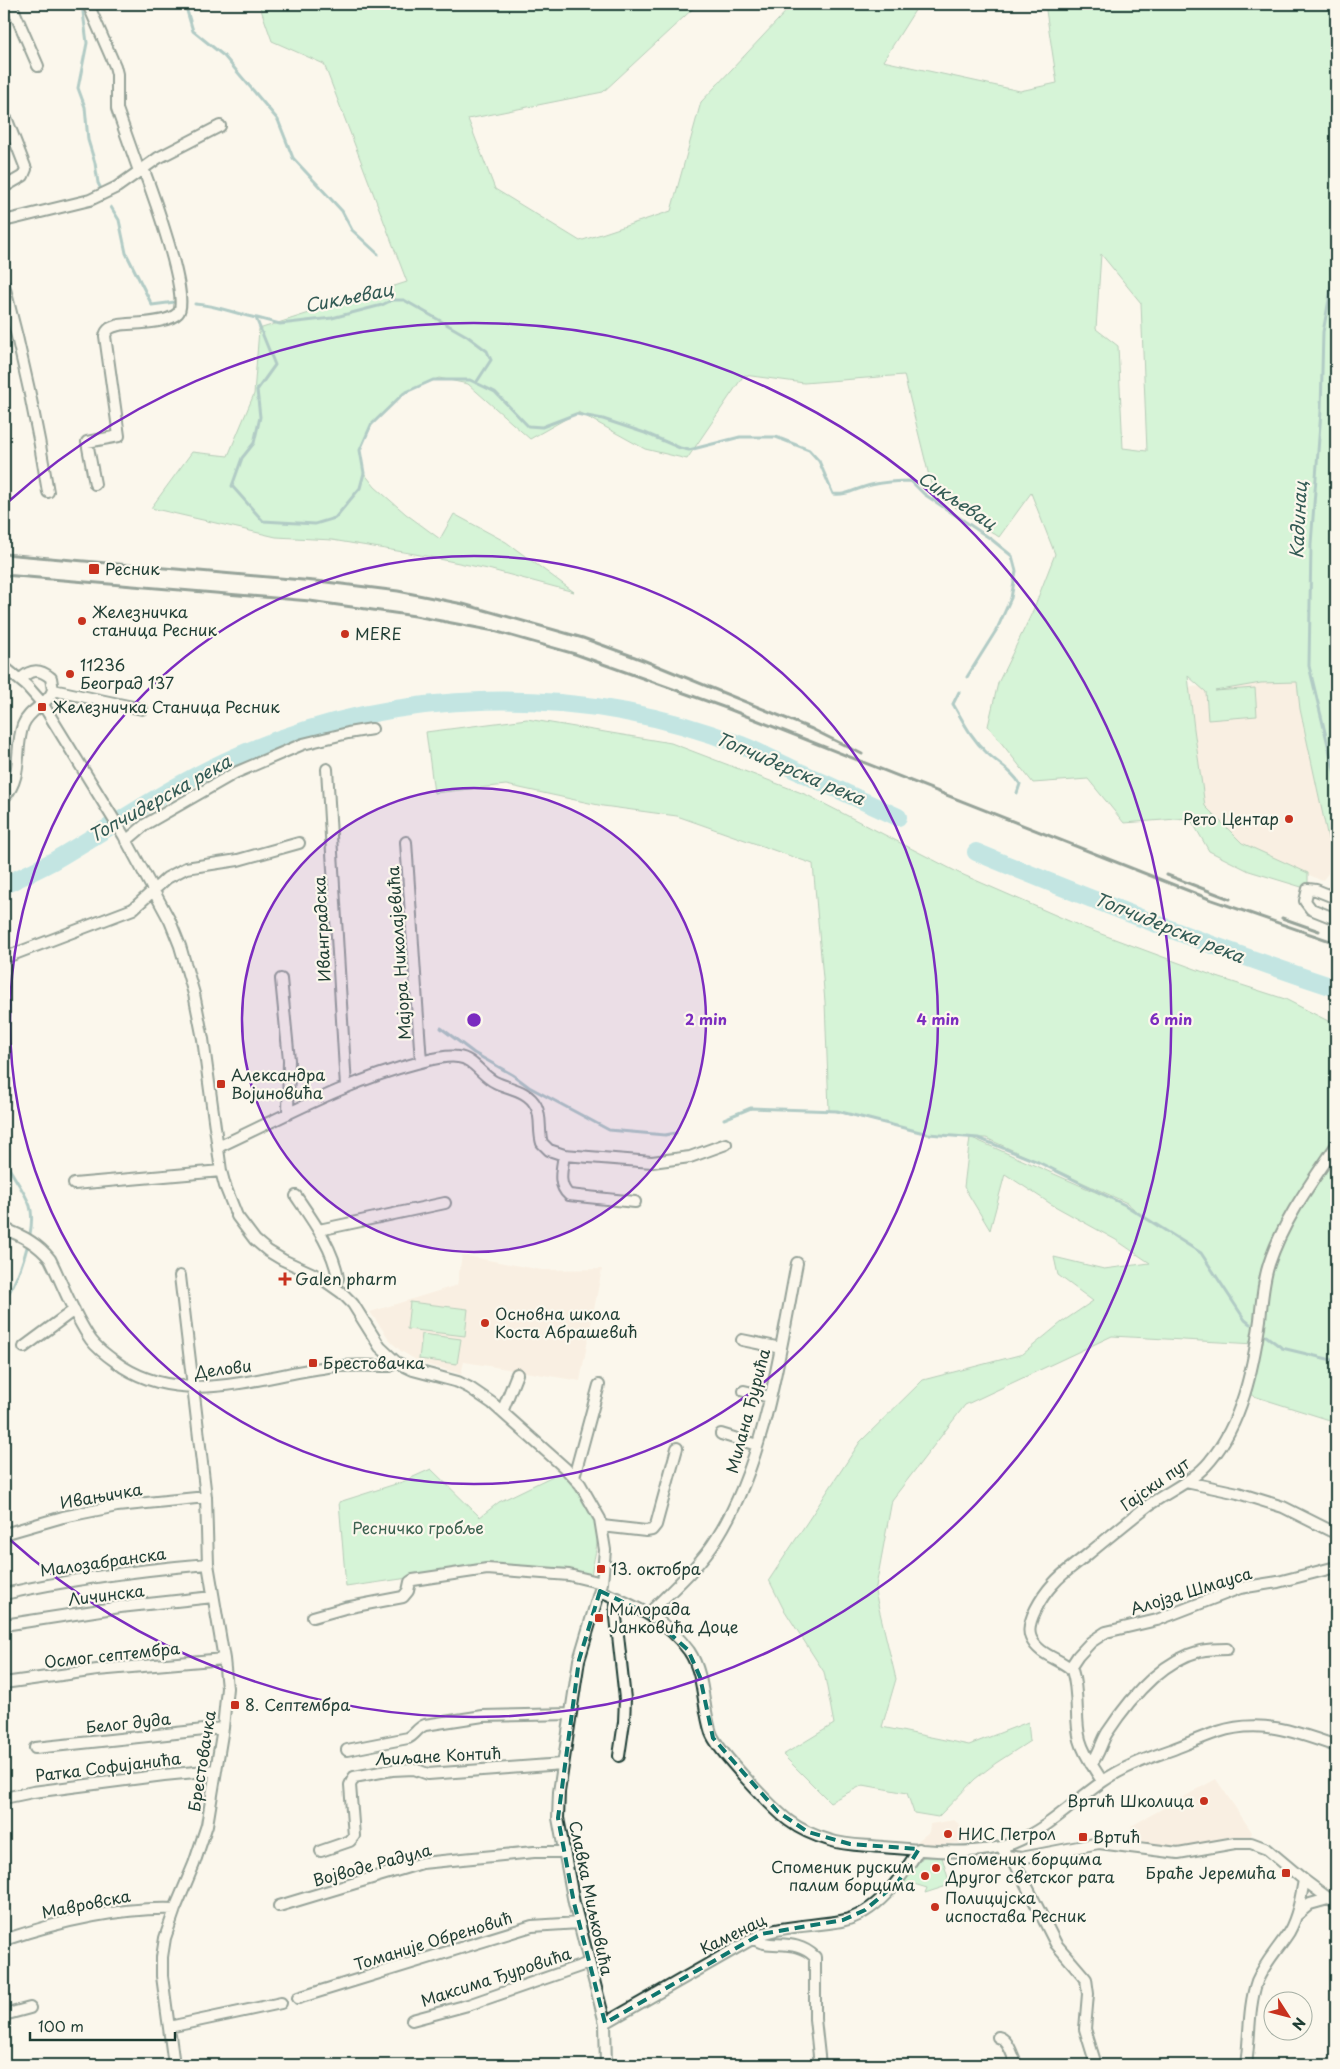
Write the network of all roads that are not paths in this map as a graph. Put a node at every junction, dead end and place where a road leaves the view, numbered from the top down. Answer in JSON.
{"nodes":[{"id":1,"x":11,"y":4,"type":"edge"},
{"id":2,"x":88,"y":4,"type":"edge"},
{"id":3,"x":38,"y":66,"type":"dead end"},
{"id":4,"x":4,"y":122,"type":"edge"},
{"id":5,"x":220,"y":126,"type":"dead end"},
{"id":6,"x":141,"y":170,"type":"junction"},
{"id":7,"x":4,"y":187,"type":"edge"},
{"id":8,"x":4,"y":221,"type":"edge"},
{"id":9,"x":4,"y":285,"type":"edge"},
{"id":10,"x":95,"y":484,"type":"dead end"},
{"id":11,"x":48,"y":492,"type":"dead end"},
{"id":12,"x":4,"y":667,"type":"edge"},
{"id":13,"x":20,"y":680,"type":"junction"},
{"id":14,"x":53,"y":690,"type":"junction"},
{"id":15,"x":42,"y":704,"type":"junction"},
{"id":16,"x":142,"y":709,"type":"dead end"},
{"id":17,"x":372,"y":729,"type":"dead end"},
{"id":18,"x":327,"y":769,"type":"dead end"},
{"id":19,"x":9,"y":783,"type":"edge"},
{"id":20,"x":4,"y":798,"type":"edge"},
{"id":21,"x":125,"y":838,"type":"junction"},
{"id":22,"x":406,"y":842,"type":"dead end"},
{"id":23,"x":299,"y":843,"type":"dead end"},
{"id":24,"x":154,"y":890,"type":"junction"},
{"id":25,"x":1336,"y":898,"type":"edge"},
{"id":26,"x":1336,"y":919,"type":"edge"},
{"id":27,"x":4,"y":958,"type":"edge"},
{"id":28,"x":281,"y":979,"type":"dead end"},
{"id":29,"x":421,"y":1062,"type":"junction"},
{"id":30,"x":346,"y":1087,"type":"junction"},
{"id":31,"x":288,"y":1114,"type":"junction"},
{"id":32,"x":726,"y":1144,"type":"dead end"},
{"id":33,"x":1336,"y":1146,"type":"edge"},
{"id":34,"x":218,"y":1147,"type":"junction"},
{"id":35,"x":564,"y":1155,"type":"junction"},
{"id":36,"x":221,"y":1171,"type":"junction"},
{"id":37,"x":74,"y":1184,"type":"dead end"},
{"id":38,"x":296,"y":1196,"type":"dead end"},
{"id":39,"x":635,"y":1202,"type":"dead end"},
{"id":40,"x":445,"y":1203,"type":"dead end"},
{"id":41,"x":4,"y":1229,"type":"edge"},
{"id":42,"x":319,"y":1230,"type":"junction"},
{"id":43,"x":797,"y":1263,"type":"dead end"},
{"id":44,"x":180,"y":1276,"type":"dead end"},
{"id":45,"x":334,"y":1286,"type":"junction"},
{"id":46,"x":74,"y":1310,"type":"junction"},
{"id":47,"x":742,"y":1340,"type":"dead end"},
{"id":48,"x":24,"y":1348,"type":"dead end"},
{"id":49,"x":781,"y":1348,"type":"junction"},
{"id":50,"x":396,"y":1362,"type":"junction"},
{"id":51,"x":517,"y":1374,"type":"dead end"},
{"id":52,"x":599,"y":1385,"type":"dead end"},
{"id":53,"x":194,"y":1388,"type":"junction"},
{"id":54,"x":744,"y":1391,"type":"dead end"},
{"id":55,"x":770,"y":1397,"type":"junction"},
{"id":56,"x":502,"y":1412,"type":"junction"},
{"id":57,"x":721,"y":1434,"type":"dead end"},
{"id":58,"x":757,"y":1445,"type":"junction"},
{"id":59,"x":678,"y":1448,"type":"dead end"},
{"id":60,"x":574,"y":1477,"type":"junction"},
{"id":61,"x":1186,"y":1482,"type":"junction"},
{"id":62,"x":206,"y":1497,"type":"junction"},
{"id":63,"x":602,"y":1526,"type":"junction"},
{"id":64,"x":1331,"y":1531,"type":"dead end"},
{"id":65,"x":4,"y":1534,"type":"edge"},
{"id":66,"x":208,"y":1564,"type":"junction"},
{"id":67,"x":1336,"y":1567,"type":"edge"},
{"id":68,"x":601,"y":1587,"type":"junction"},
{"id":69,"x":4,"y":1594,"type":"edge"},
{"id":70,"x":213,"y":1598,"type":"junction"},
{"id":71,"x":618,"y":1598,"type":"junction"},
{"id":72,"x":648,"y":1614,"type":"junction"},
{"id":73,"x":313,"y":1617,"type":"dead end"},
{"id":74,"x":4,"y":1625,"type":"edge"},
{"id":75,"x":1227,"y":1649,"type":"dead end"},
{"id":76,"x":224,"y":1659,"type":"junction"},
{"id":77,"x":1070,"y":1668,"type":"junction"},
{"id":78,"x":4,"y":1683,"type":"edge"},
{"id":79,"x":571,"y":1714,"type":"junction"},
{"id":80,"x":223,"y":1728,"type":"junction"},
{"id":81,"x":1336,"y":1746,"type":"edge"},
{"id":82,"x":35,"y":1748,"type":"dead end"},
{"id":83,"x":346,"y":1750,"type":"dead end"},
{"id":84,"x":619,"y":1756,"type":"dead end"},
{"id":85,"x":562,"y":1764,"type":"junction"},
{"id":86,"x":1091,"y":1764,"type":"junction"},
{"id":87,"x":216,"y":1770,"type":"junction"},
{"id":88,"x":1102,"y":1781,"type":"junction"},
{"id":89,"x":4,"y":1798,"type":"edge"},
{"id":90,"x":1000,"y":1848,"type":"junction"},
{"id":91,"x":919,"y":1850,"type":"junction"},
{"id":92,"x":321,"y":1851,"type":"dead end"},
{"id":93,"x":563,"y":1852,"type":"junction"},
{"id":94,"x":1012,"y":1858,"type":"junction"},
{"id":95,"x":1304,"y":1880,"type":"junction"},
{"id":96,"x":1332,"y":1901,"type":"edge"},
{"id":97,"x":279,"y":1906,"type":"dead end"},
{"id":98,"x":175,"y":1909,"type":"junction"},
{"id":99,"x":1296,"y":1916,"type":"junction"},
{"id":100,"x":579,"y":1923,"type":"junction"},
{"id":101,"x":753,"y":1938,"type":"junction"},
{"id":102,"x":4,"y":1940,"type":"edge"},
{"id":103,"x":589,"y":1963,"type":"junction"},
{"id":104,"x":298,"y":1998,"type":"dead end"},
{"id":105,"x":281,"y":2003,"type":"dead end"},
{"id":106,"x":30,"y":2008,"type":"dead end"},
{"id":107,"x":4,"y":2015,"type":"edge"},
{"id":108,"x":412,"y":2020,"type":"dead end"},
{"id":109,"x":605,"y":2023,"type":"junction"},
{"id":110,"x":169,"y":2027,"type":"junction"},
{"id":111,"x":998,"y":2037,"type":"dead end"},
{"id":112,"x":174,"y":2065,"type":"edge"},
{"id":113,"x":606,"y":2065,"type":"edge"},
{"id":114,"x":820,"y":2065,"type":"edge"},
{"id":115,"x":1017,"y":2065,"type":"edge"},
{"id":116,"x":1096,"y":2065,"type":"edge"},
{"id":117,"x":1246,"y":2065,"type":"edge"}],
"edges":[{"from":1,"to":3,"type":"street"},
{"from":2,"to":6,"type":"street"},
{"from":4,"to":7,"type":"street"},
{"from":5,"to":6,"type":"street"},
{"from":6,"to":8,"type":"street"},
{"from":6,"to":10,"type":"street"},
{"from":9,"to":11,"type":"street"},
{"from":12,"to":13,"type":"street"},
{"from":13,"to":14,"type":"street"},
{"from":13,"to":15,"type":"street"},
{"from":14,"to":15,"type":"street"},
{"from":14,"to":16,"type":"street"},
{"from":15,"to":19,"type":"street"},
{"from":15,"to":21,"type":"street"},
{"from":17,"to":21,"type":"street"},
{"from":18,"to":30,"type":"street","name":"Иванградска"},
{"from":19,"to":20,"type":"street"},
{"from":21,"to":24,"type":"street"},
{"from":22,"to":29,"type":"street","name":"Мајора Николајевића"},
{"from":23,"to":24,"type":"street"},
{"from":24,"to":27,"type":"street"},
{"from":24,"to":34,"type":"street"},
{"from":25,"to":26,"type":"street"},
{"from":28,"to":31,"type":"street"},
{"from":29,"to":30,"type":"street"},
{"from":29,"to":35,"type":"street"},
{"from":30,"to":31,"type":"street"},
{"from":31,"to":34,"type":"street"},
{"from":32,"to":35,"type":"street"},
{"from":33,"to":61,"type":"street","name":"Гајски пут"},
{"from":34,"to":36,"type":"street"},
{"from":35,"to":39,"type":"street"},
{"from":36,"to":37,"type":"street"},
{"from":36,"to":45,"type":"street"},
{"from":38,"to":42,"type":"street"},
{"from":40,"to":42,"type":"street"},
{"from":41,"to":46,"type":"street","name":"Делови"},
{"from":42,"to":45,"type":"street"},
{"from":43,"to":49,"type":"street","name":"Милана Ђурића"},
{"from":44,"to":53,"type":"street","name":"Брестовачка"},
{"from":45,"to":50,"type":"street"},
{"from":46,"to":48,"type":"street"},
{"from":46,"to":53,"type":"street","name":"Делови"},
{"from":47,"to":49,"type":"street"},
{"from":49,"to":55,"type":"street","name":"Милана Ђурића"},
{"from":50,"to":53,"type":"street","name":"Делови"},
{"from":50,"to":56,"type":"street"},
{"from":51,"to":56,"type":"street"},
{"from":52,"to":60,"type":"street"},
{"from":53,"to":62,"type":"street","name":"Брестовачка"},
{"from":54,"to":55,"type":"street"},
{"from":55,"to":58,"type":"street","name":"Милана Ђурића"},
{"from":56,"to":60,"type":"street"},
{"from":57,"to":58,"type":"street"},
{"from":58,"to":72,"type":"street","name":"Милана Ђурића"},
{"from":59,"to":63,"type":"street"},
{"from":60,"to":63,"type":"street"},
{"from":61,"to":64,"type":"street"},
{"from":61,"to":77,"type":"street","name":"Гајски пут"},
{"from":62,"to":65,"type":"street","name":"Ивањичка"},
{"from":62,"to":66,"type":"street","name":"Брестовачка"},
{"from":63,"to":68,"type":"street"},
{"from":66,"to":69,"type":"street","name":"Малозабранска"},
{"from":66,"to":70,"type":"street","name":"Брестовачка"},
{"from":67,"to":77,"type":"street","name":"Алојза Шмауса"},
{"from":68,"to":71,"type":"street"},
{"from":68,"to":73,"type":"street"},
{"from":68,"to":79,"type":"street","name":"Славка Миљковића"},
{"from":70,"to":74,"type":"street","name":"Личинска"},
{"from":70,"to":76,"type":"street","name":"Брестовачка"},
{"from":71,"to":72,"type":"street"},
{"from":71,"to":84,"type":"street"},
{"from":72,"to":91,"type":"street"},
{"from":75,"to":86,"type":"street"},
{"from":76,"to":78,"type":"street","name":"Осмог септембра"},
{"from":76,"to":80,"type":"street","name":"Брестовачка"},
{"from":77,"to":86,"type":"street"},
{"from":79,"to":83,"type":"street"},
{"from":79,"to":85,"type":"street","name":"Славка Миљковића"},
{"from":80,"to":82,"type":"street","name":"Белог дуда"},
{"from":80,"to":87,"type":"street","name":"Брестовачка"},
{"from":81,"to":88,"type":"street"},
{"from":85,"to":92,"type":"street","name":"Љиљане Контић"},
{"from":85,"to":93,"type":"street","name":"Славка Миљковића"},
{"from":86,"to":88,"type":"street"},
{"from":87,"to":89,"type":"street","name":"Ратка Софијанића"},
{"from":87,"to":98,"type":"street","name":"Брестовачка"},
{"from":88,"to":90,"type":"street"},
{"from":90,"to":91,"type":"street"},
{"from":90,"to":94,"type":"street"},
{"from":91,"to":101,"type":"street","name":"Каменац"},
{"from":93,"to":97,"type":"street","name":"Војводе Радула"},
{"from":93,"to":100,"type":"street","name":"Славка Миљковића"},
{"from":94,"to":95,"type":"street"},
{"from":94,"to":116,"type":"street"},
{"from":95,"to":96,"type":"street"},
{"from":95,"to":99,"type":"street"},
{"from":96,"to":99,"type":"street"},
{"from":98,"to":102,"type":"street","name":"Мавровска"},
{"from":98,"to":110,"type":"street","name":"Брестовачка"},
{"from":99,"to":117,"type":"street"},
{"from":100,"to":103,"type":"street","name":"Славка Миљковића"},
{"from":100,"to":104,"type":"street","name":"Томаније Обреновић"},
{"from":101,"to":109,"type":"street","name":"Каменац"},
{"from":101,"to":114,"type":"street"},
{"from":103,"to":108,"type":"street","name":"Максима Ђуровића"},
{"from":103,"to":109,"type":"street","name":"Славка Миљковића"},
{"from":105,"to":110,"type":"street"},
{"from":106,"to":107,"type":"street"},
{"from":109,"to":113,"type":"street","name":"Славка Миљковића"},
{"from":110,"to":112,"type":"street","name":"Брестовачка"},
{"from":111,"to":115,"type":"street"}]}
